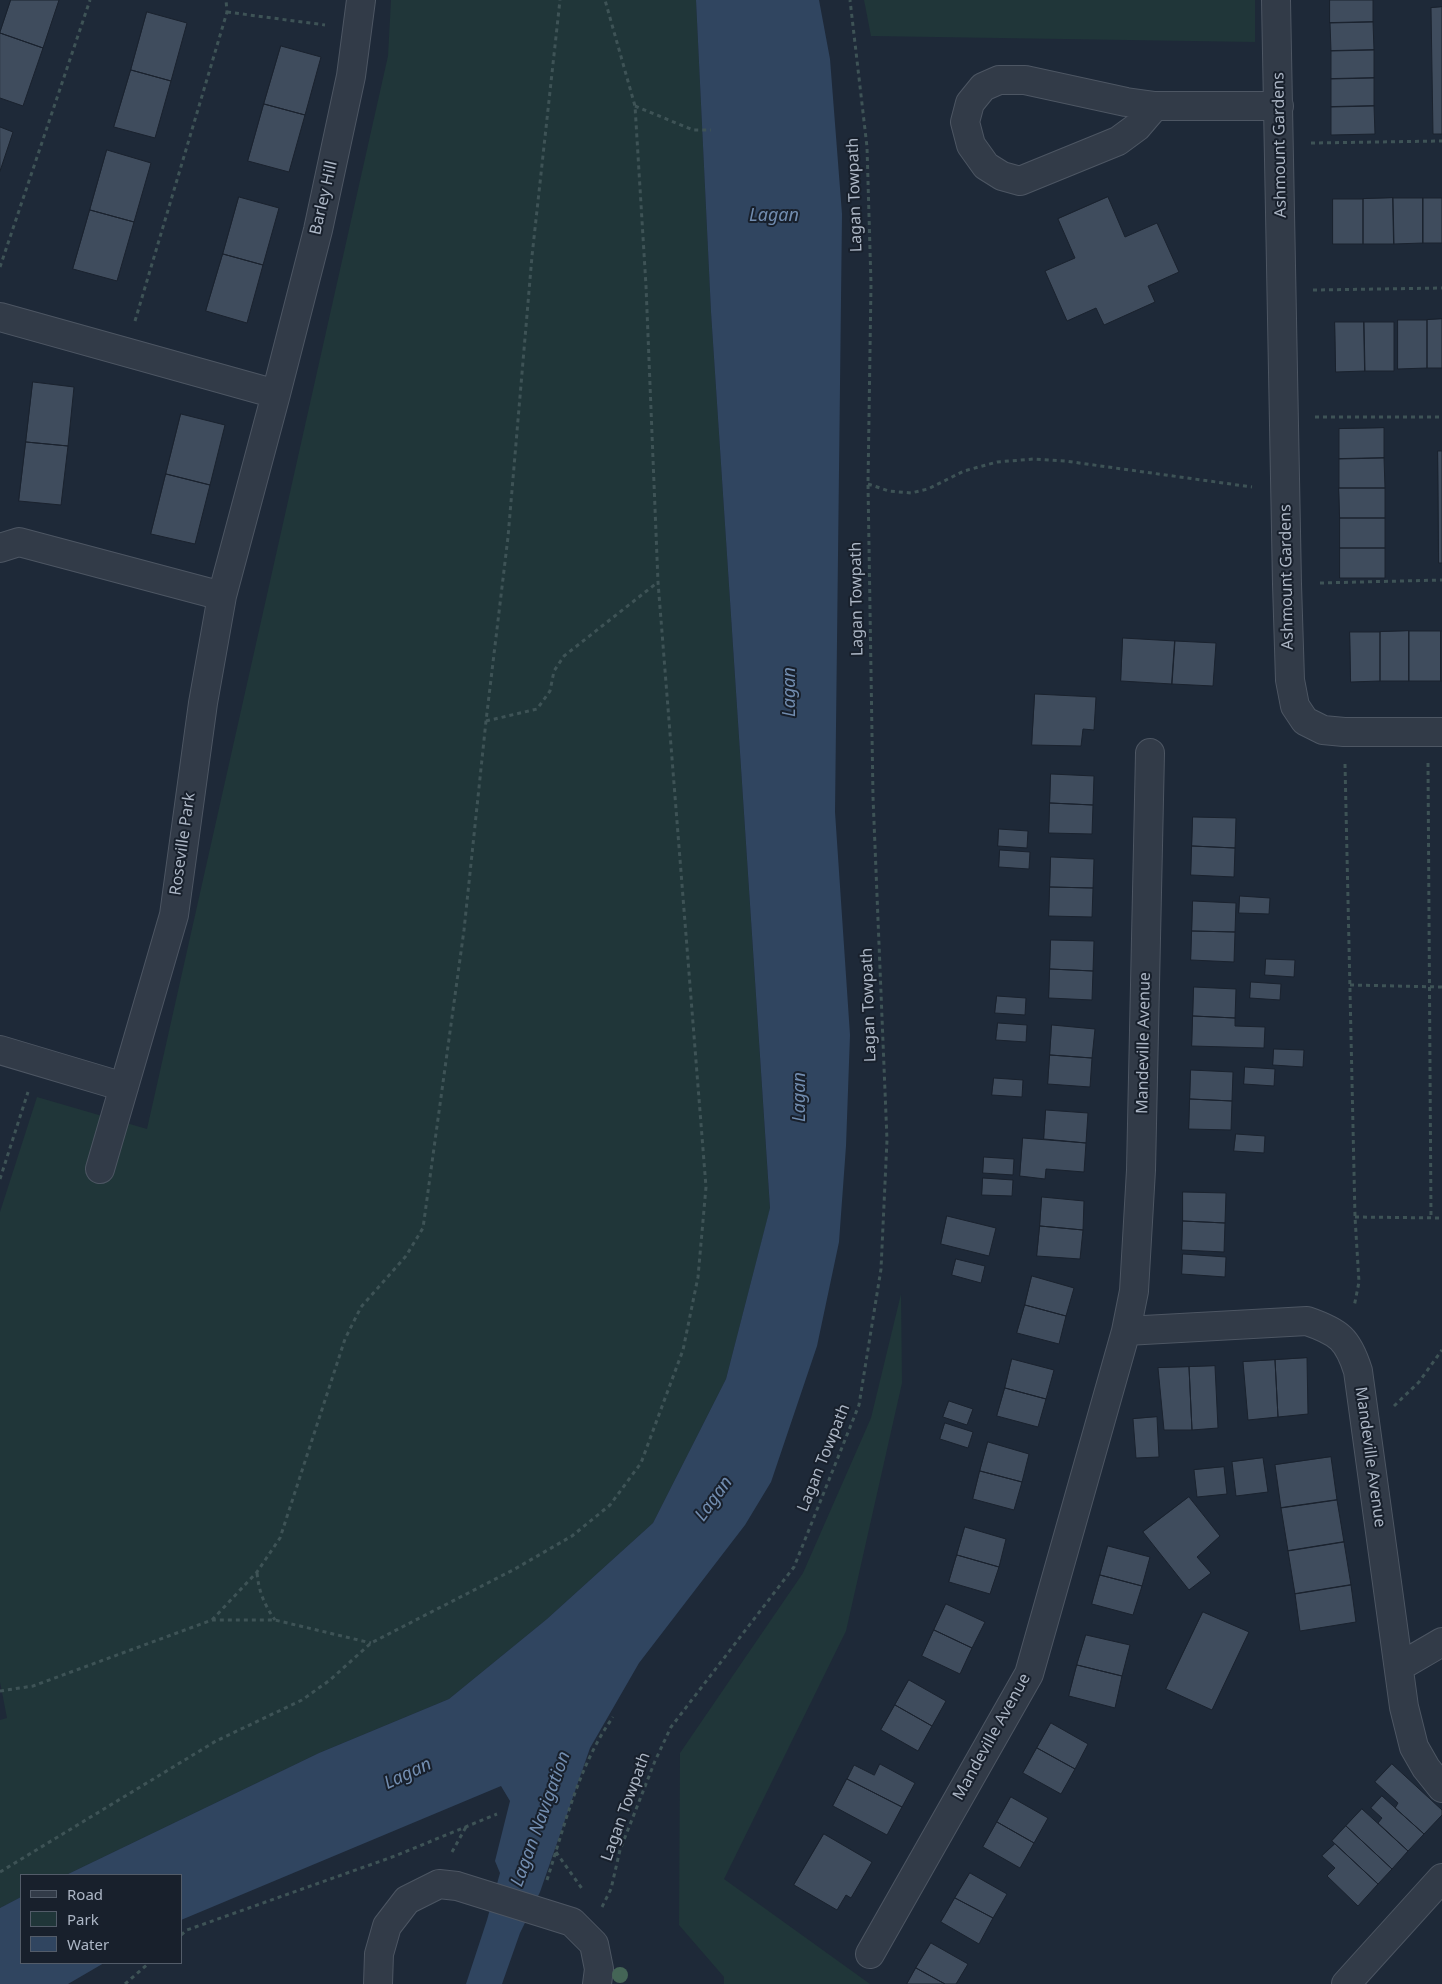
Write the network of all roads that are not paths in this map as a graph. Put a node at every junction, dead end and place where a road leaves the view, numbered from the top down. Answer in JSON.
{"nodes":[{"id":1,"x":361,"y":0,"type":"edge"},
{"id":2,"x":1276,"y":0,"type":"edge"},
{"id":3,"x":1155,"y":106,"type":"junction"},
{"id":4,"x":1279,"y":106,"type":"junction"},
{"id":5,"x":0,"y":316,"type":"edge"},
{"id":6,"x":276,"y":394,"type":"junction"},
{"id":7,"x":0,"y":548,"type":"edge"},
{"id":8,"x":222,"y":596,"type":"junction"},
{"id":9,"x":1435,"y":732,"type":"edge"},
{"id":10,"x":1150,"y":753,"type":"dead end"},
{"id":11,"x":0,"y":1050,"type":"edge"},
{"id":12,"x":124,"y":1087,"type":"junction"},
{"id":13,"x":100,"y":1169,"type":"dead end"},
{"id":14,"x":1126,"y":1331,"type":"junction"},
{"id":15,"x":1442,"y":1642,"type":"edge"},
{"id":16,"x":1399,"y":1667,"type":"junction"},
{"id":17,"x":1442,"y":1788,"type":"edge"},
{"id":18,"x":1442,"y":1878,"type":"edge"},
{"id":19,"x":870,"y":1954,"type":"dead end"},
{"id":20,"x":378,"y":1984,"type":"edge"},
{"id":21,"x":597,"y":1984,"type":"edge"},
{"id":22,"x":1346,"y":1984,"type":"edge"}],
"edges":[{"from":1,"to":6,"type":"street","name":"Barley Hill"},
{"from":2,"to":4,"type":"street","name":"Ashmount Gardens"},
{"from":3,"to":3,"type":"street"},
{"from":3,"to":4,"type":"street"},
{"from":4,"to":9,"type":"street","name":"Ashmount Gardens"},
{"from":5,"to":6,"type":"street"},
{"from":6,"to":8,"type":"street","name":"Barley Hill"},
{"from":7,"to":8,"type":"street"},
{"from":8,"to":12,"type":"street","name":"Roseville Park"},
{"from":10,"to":14,"type":"street","name":"Mandeville Avenue"},
{"from":11,"to":12,"type":"street"},
{"from":12,"to":13,"type":"street","name":"Roseville Park"},
{"from":14,"to":16,"type":"street","name":"Mandeville Avenue"},
{"from":14,"to":19,"type":"street","name":"Mandeville Avenue"},
{"from":15,"to":16,"type":"street"},
{"from":16,"to":17,"type":"street","name":"Mandeville Avenue"},
{"from":18,"to":22,"type":"street"},
{"from":20,"to":21,"type":"street"}]}
